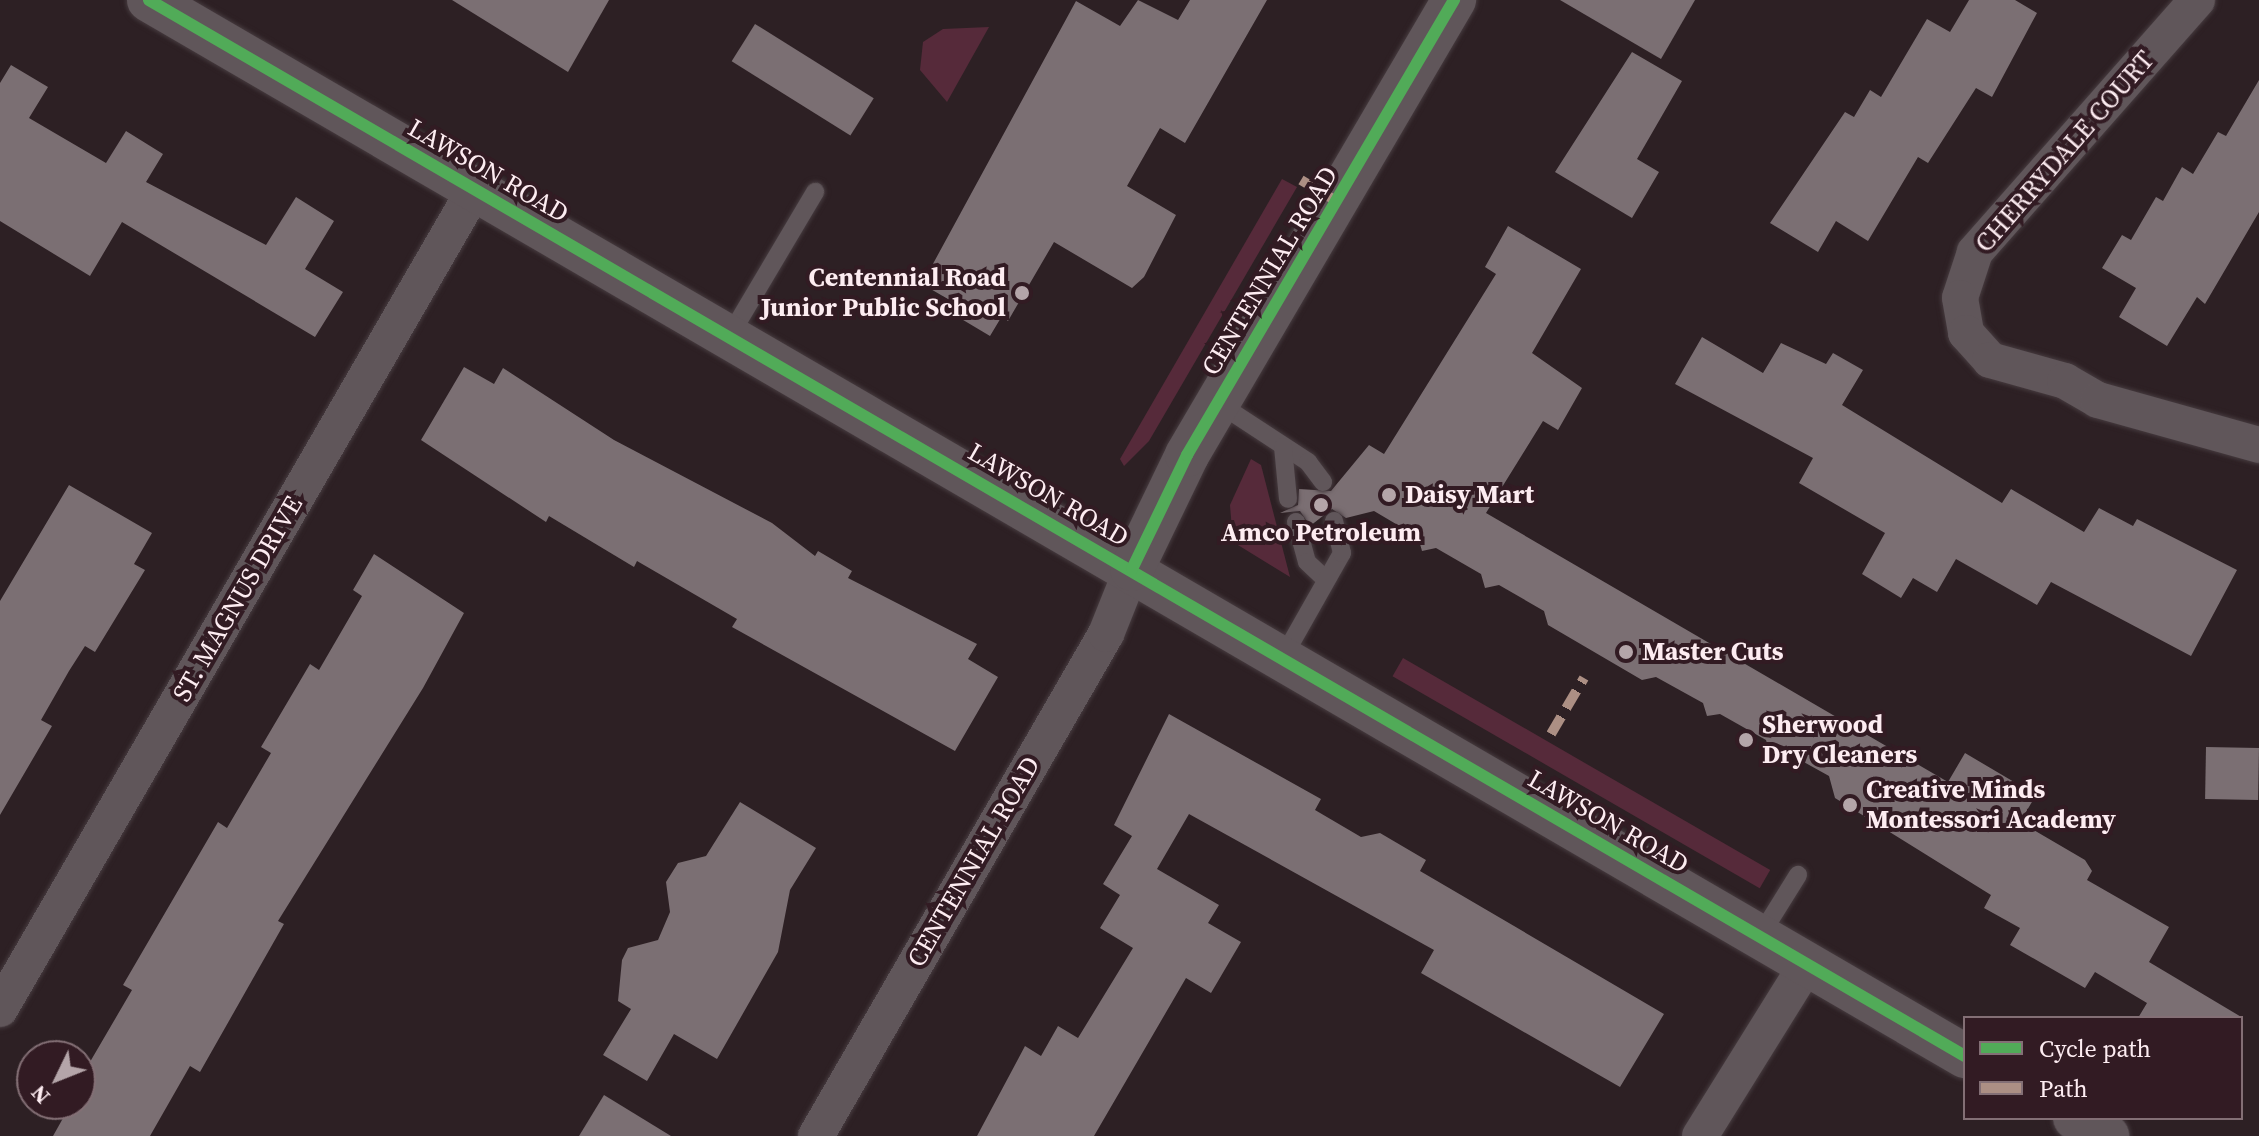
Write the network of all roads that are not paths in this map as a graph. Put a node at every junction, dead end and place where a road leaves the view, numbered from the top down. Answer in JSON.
{"nodes":[{"id":1,"x":149,"y":0,"type":"edge"},
{"id":2,"x":1454,"y":0,"type":"edge"},
{"id":3,"x":2197,"y":0,"type":"edge"},
{"id":4,"x":475,"y":189,"type":"junction"},
{"id":5,"x":815,"y":192,"type":"dead end"},
{"id":6,"x":729,"y":337,"type":"junction"},
{"id":7,"x":1218,"y":403,"type":"junction"},
{"id":8,"x":2259,"y":445,"type":"edge"},
{"id":9,"x":1283,"y":447,"type":"junction"},
{"id":10,"x":1323,"y":482,"type":"dead end"},
{"id":11,"x":1288,"y":499,"type":"dead end"},
{"id":12,"x":1334,"y":521,"type":"dead end"},
{"id":13,"x":1296,"y":522,"type":"dead end"},
{"id":14,"x":1132,"y":569,"type":"junction"},
{"id":15,"x":1325,"y":579,"type":"junction"},
{"id":16,"x":1282,"y":659,"type":"junction"},
{"id":17,"x":1798,"y":875,"type":"dead end"},
{"id":18,"x":1760,"y":936,"type":"junction"},
{"id":19,"x":1806,"y":966,"type":"junction"},
{"id":20,"x":0,"y":1009,"type":"edge"},
{"id":21,"x":1963,"y":1055,"type":"edge"},
{"id":22,"x":2079,"y":1120,"type":"edge"},
{"id":23,"x":816,"y":1136,"type":"edge"},
{"id":24,"x":1700,"y":1136,"type":"edge"},
{"id":25,"x":2107,"y":1136,"type":"edge"}],
"edges":[{"from":1,"to":4,"type":"street","name":"LAWSON ROAD"},
{"from":2,"to":7,"type":"street","name":"CENTENNIAL ROAD"},
{"from":3,"to":8,"type":"street","name":"CHERRYDALE COURT"},
{"from":4,"to":6,"type":"street","name":"LAWSON ROAD"},
{"from":4,"to":20,"type":"street","name":"ST. MAGNUS DRIVE"},
{"from":5,"to":6,"type":"lane"},
{"from":6,"to":14,"type":"street","name":"LAWSON ROAD"},
{"from":7,"to":9,"type":"lane"},
{"from":7,"to":14,"type":"street","name":"CENTENNIAL ROAD"},
{"from":9,"to":10,"type":"lane"},
{"from":9,"to":11,"type":"lane"},
{"from":12,"to":15,"type":"lane"},
{"from":13,"to":15,"type":"lane"},
{"from":14,"to":16,"type":"street","name":"LAWSON ROAD"},
{"from":14,"to":23,"type":"street","name":"CENTENNIAL ROAD"},
{"from":15,"to":16,"type":"lane"},
{"from":16,"to":18,"type":"street","name":"LAWSON ROAD"},
{"from":17,"to":18,"type":"lane"},
{"from":18,"to":19,"type":"street","name":"LAWSON ROAD"},
{"from":19,"to":21,"type":"street","name":"LAWSON ROAD"},
{"from":19,"to":24,"type":"street"},
{"from":22,"to":25,"type":"street"}]}
